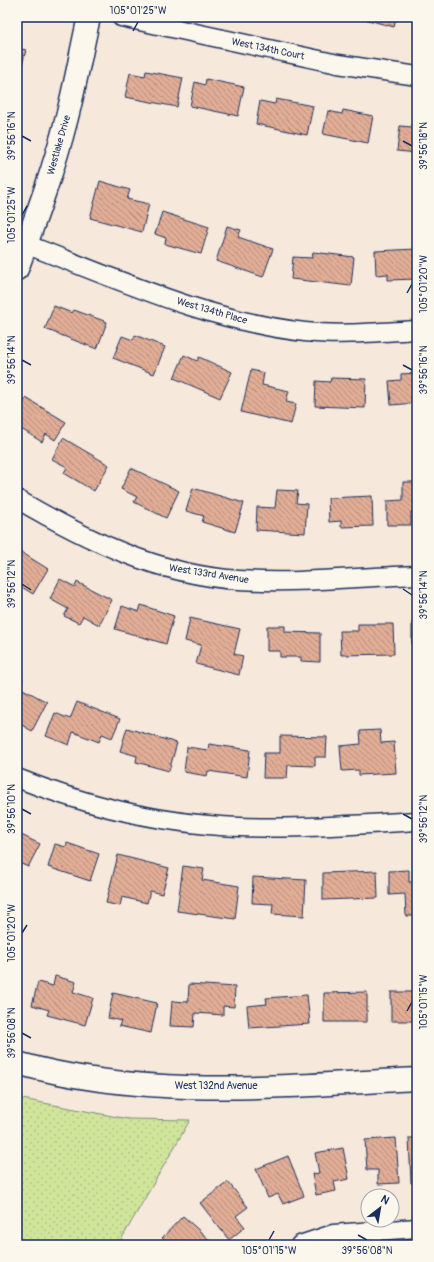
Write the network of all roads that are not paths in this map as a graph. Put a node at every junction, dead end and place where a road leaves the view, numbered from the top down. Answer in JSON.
{"nodes":[{"id":1,"x":89,"y":17,"type":"edge"},
{"id":2,"x":121,"y":17,"type":"edge"},
{"id":3,"x":417,"y":76,"type":"edge"},
{"id":4,"x":22,"y":243,"type":"edge"},
{"id":5,"x":17,"y":269,"type":"edge"},
{"id":6,"x":417,"y":330,"type":"edge"},
{"id":7,"x":17,"y":498,"type":"edge"},
{"id":8,"x":417,"y":575,"type":"edge"},
{"id":9,"x":17,"y":778,"type":"edge"},
{"id":10,"x":417,"y":821,"type":"edge"},
{"id":11,"x":17,"y":1063,"type":"edge"},
{"id":12,"x":417,"y":1079,"type":"edge"},
{"id":13,"x":417,"y":1228,"type":"edge"},
{"id":14,"x":300,"y":1245,"type":"edge"}],
"edges":[{"from":1,"to":4,"type":"street","name":"Westlake Drive"},
{"from":2,"to":3,"type":"street","name":"West 134th Court"},
{"from":4,"to":5,"type":"street","name":"Westlake Drive"},
{"from":4,"to":6,"type":"street","name":"West 134th Place"},
{"from":7,"to":8,"type":"street","name":"West 133rd Avenue"},
{"from":9,"to":10,"type":"street"},
{"from":11,"to":12,"type":"street","name":"West 132nd Avenue"},
{"from":13,"to":14,"type":"street"}]}
